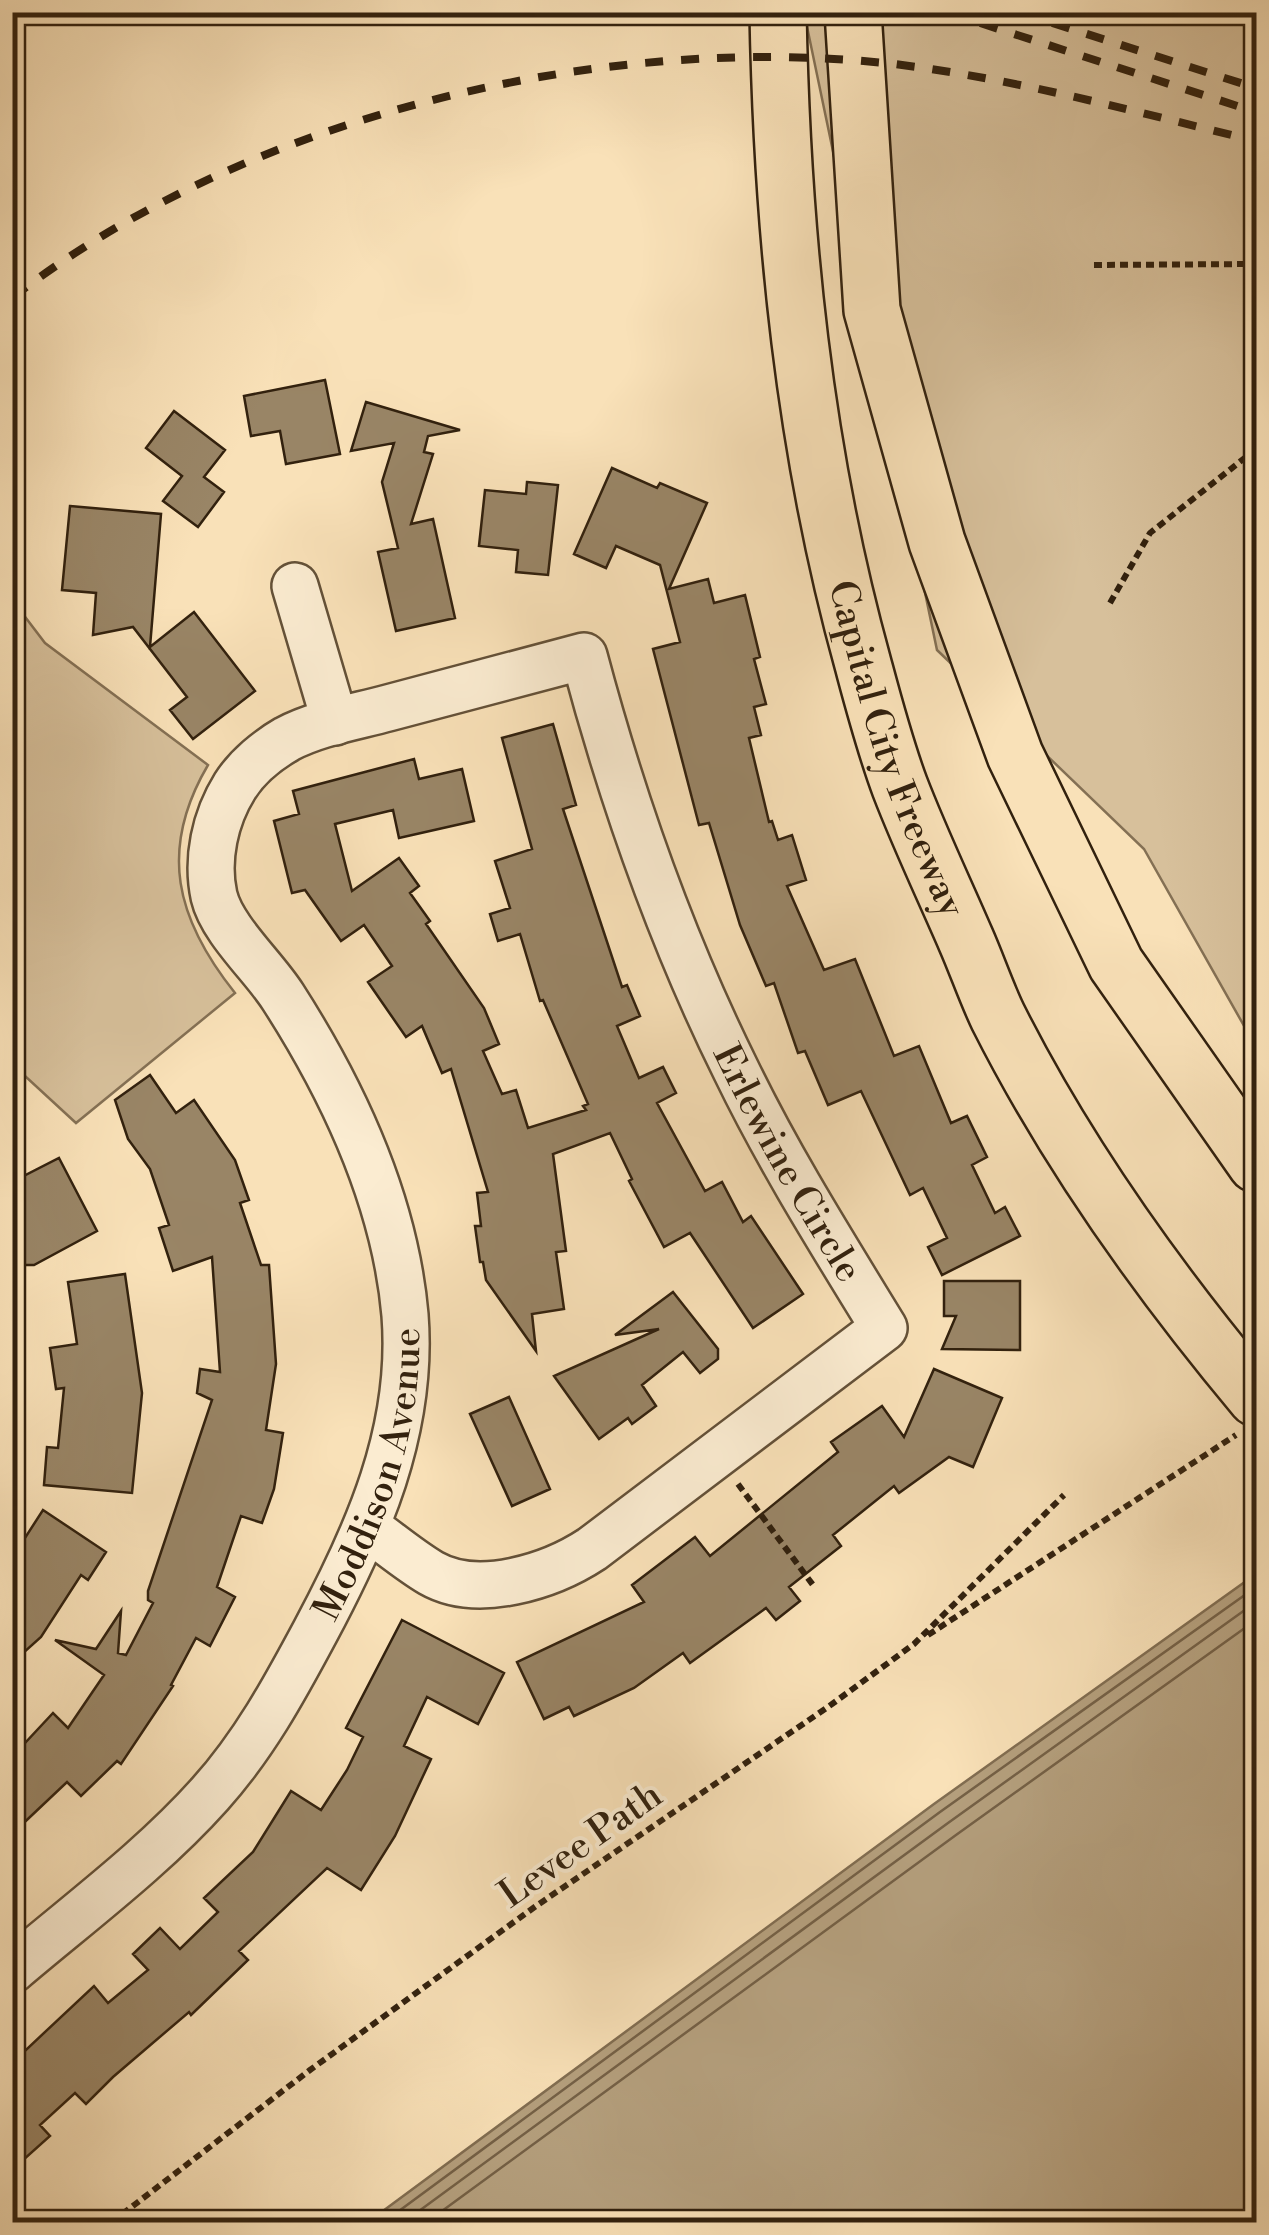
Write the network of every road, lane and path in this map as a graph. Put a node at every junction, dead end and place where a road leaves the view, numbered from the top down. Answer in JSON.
{"nodes":[{"id":1,"x":778,"y":12,"type":"edge"},
{"id":2,"x":854,"y":12,"type":"edge"},
{"id":3,"x":1256,"y":264,"type":"edge"},
{"id":4,"x":1094,"y":265,"type":"dead end"},
{"id":5,"x":1256,"y":448,"type":"edge"},
{"id":6,"x":295,"y":586,"type":"dead end"},
{"id":7,"x":1110,"y":603,"type":"dead end"},
{"id":8,"x":335,"y":722,"type":"junction"},
{"id":9,"x":215,"y":901,"type":"joint"},
{"id":10,"x":1256,"y":1164,"type":"edge"},
{"id":11,"x":1241,"y":1398,"type":"edge"},
{"id":12,"x":716,"y":1455,"type":"junction"},
{"id":13,"x":1064,"y":1495,"type":"dead end"},
{"id":14,"x":368,"y":1528,"type":"junction"},
{"id":15,"x":813,"y":1585,"type":"dead end"},
{"id":16,"x":914,"y":1644,"type":"junction"},
{"id":17,"x":12,"y":1970,"type":"edge"},
{"id":18,"x":112,"y":2222,"type":"edge"}],
"edges":[{"from":1,"to":11,"type":"highway","name":"Capital City Freeway"},
{"from":2,"to":10,"type":"highway"},
{"from":3,"to":4,"type":"path"},
{"from":5,"to":7,"type":"path"},
{"from":6,"to":8,"type":"street"},
{"from":8,"to":9,"type":"street","name":"Erlewine Circle"},
{"from":8,"to":12,"type":"street","name":"Erlewine Circle"},
{"from":9,"to":14,"type":"street","name":"Moddison Avenue"},
{"from":11,"to":16,"type":"path"},
{"from":12,"to":14,"type":"street","name":"Erlewine Circle"},
{"from":12,"to":15,"type":"path"},
{"from":13,"to":16,"type":"path","name":"Levee Path"},
{"from":14,"to":17,"type":"street","name":"Moddison Avenue"},
{"from":16,"to":18,"type":"path","name":"Levee Path"}]}
